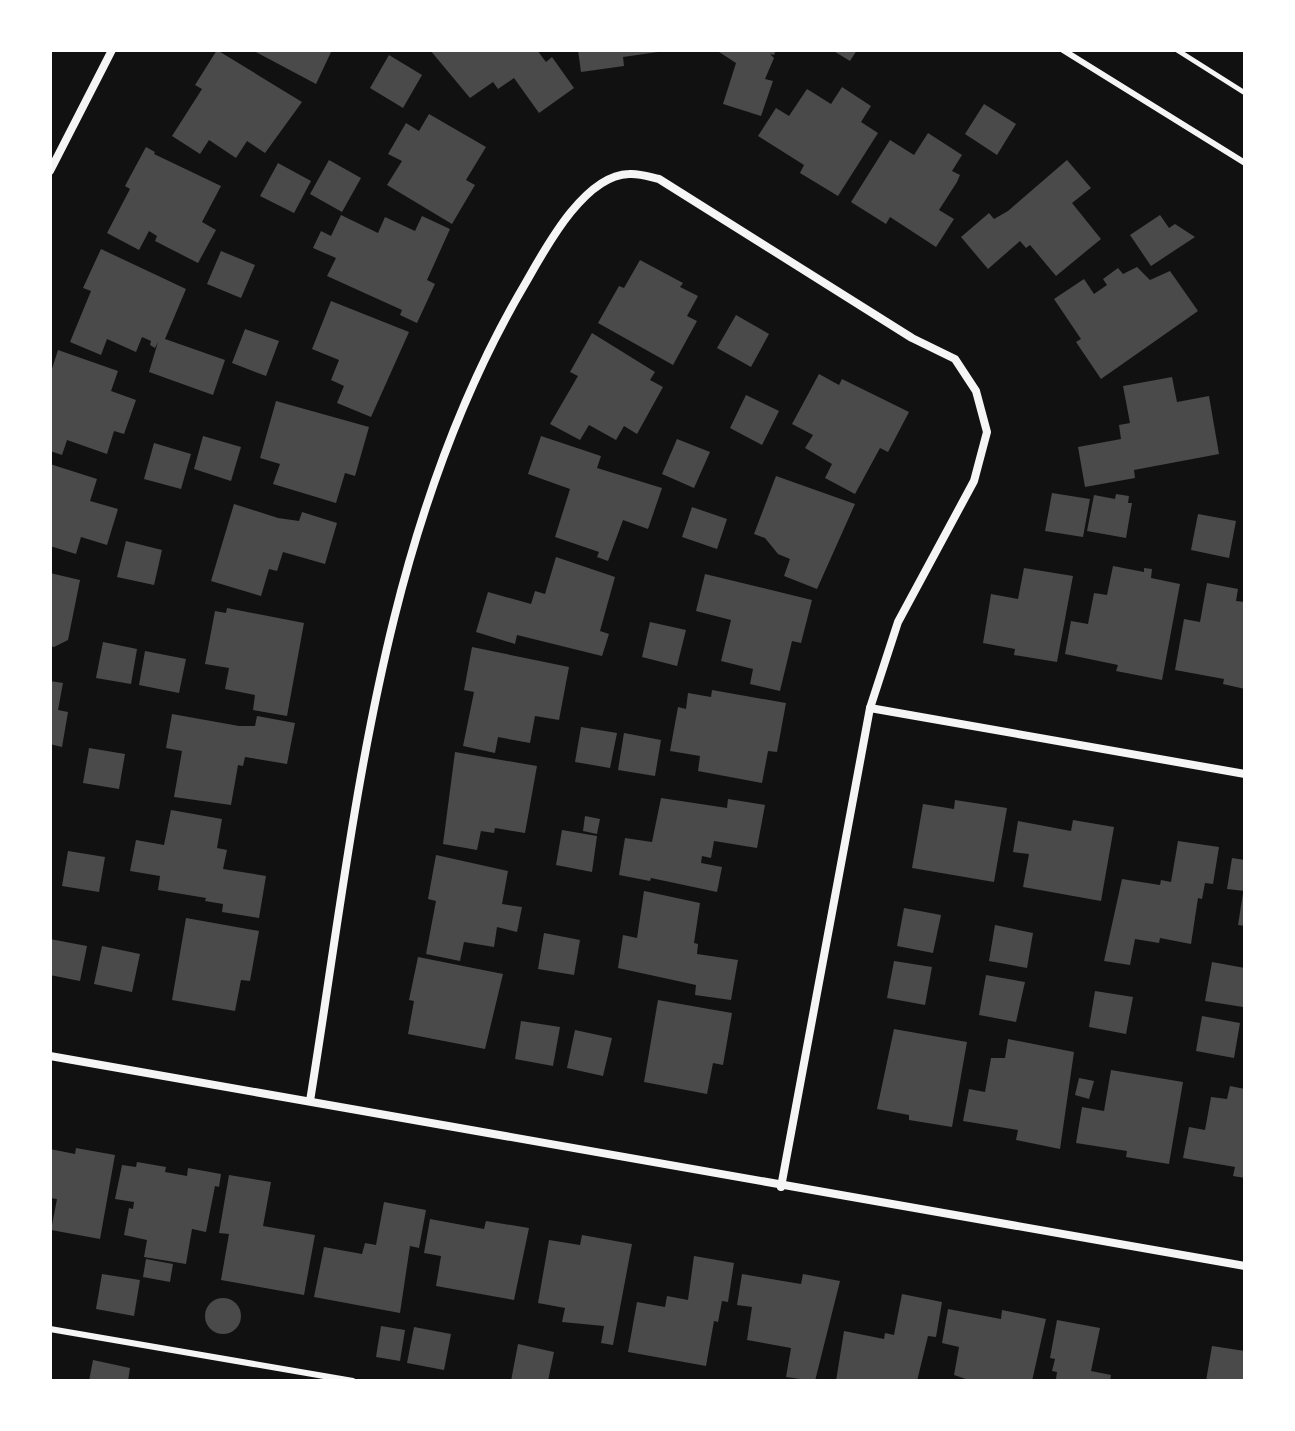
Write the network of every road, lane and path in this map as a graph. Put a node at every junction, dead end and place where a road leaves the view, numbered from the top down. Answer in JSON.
{"nodes":[{"id":1,"x":112,"y":50,"type":"edge"},
{"id":2,"x":1063,"y":50,"type":"edge"},
{"id":3,"x":1177,"y":50,"type":"edge"},
{"id":4,"x":1245,"y":93,"type":"edge"},
{"id":5,"x":1245,"y":163,"type":"edge"},
{"id":6,"x":50,"y":171,"type":"edge"},
{"id":7,"x":870,"y":708,"type":"junction"},
{"id":8,"x":1245,"y":774,"type":"edge"},
{"id":9,"x":50,"y":1056,"type":"edge"},
{"id":10,"x":310,"y":1101,"type":"junction"},
{"id":11,"x":781,"y":1187,"type":"junction"},
{"id":12,"x":1245,"y":1266,"type":"edge"},
{"id":13,"x":50,"y":1329,"type":"edge"},
{"id":14,"x":353,"y":1381,"type":"edge"}],
"edges":[{"from":1,"to":6,"type":"street"},
{"from":2,"to":5,"type":"lane"},
{"from":3,"to":4,"type":"path"},
{"from":7,"to":8,"type":"street"},
{"from":7,"to":10,"type":"street"},
{"from":7,"to":11,"type":"street"},
{"from":9,"to":10,"type":"street"},
{"from":10,"to":11,"type":"street"},
{"from":11,"to":12,"type":"street"},
{"from":13,"to":14,"type":"lane"}]}
